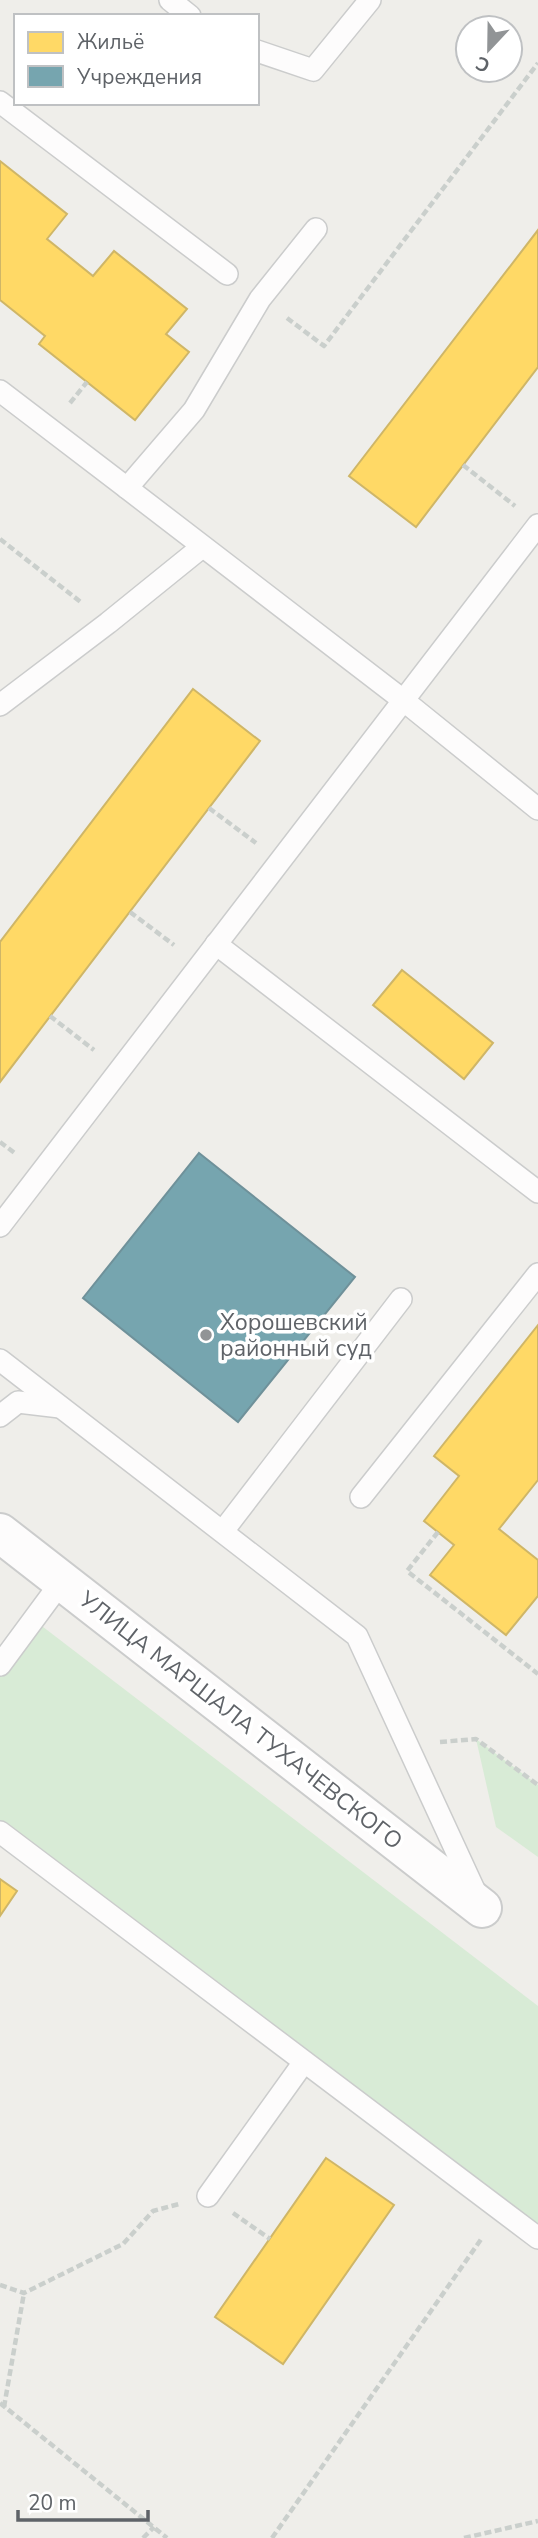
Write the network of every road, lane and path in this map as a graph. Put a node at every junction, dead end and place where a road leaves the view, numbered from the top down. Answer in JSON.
{"nodes":[{"id":1,"x":170,"y":0,"type":"edge"},
{"id":2,"x":370,"y":0,"type":"edge"},
{"id":3,"x":188,"y":14,"type":"edge"},
{"id":4,"x":259,"y":52,"type":"edge"},
{"id":5,"x":538,"y":63,"type":"edge"},
{"id":6,"x":0,"y":102,"type":"edge"},
{"id":7,"x":316,"y":229,"type":"dead end"},
{"id":8,"x":227,"y":274,"type":"dead end"},
{"id":9,"x":260,"y":299,"type":"junction"},
{"id":10,"x":0,"y":391,"type":"edge"},
{"id":11,"x":463,"y":465,"type":"dead end"},
{"id":12,"x":127,"y":488,"type":"junction"},
{"id":13,"x":517,"y":507,"type":"dead end"},
{"id":14,"x":538,"y":525,"type":"edge"},
{"id":15,"x":0,"y":539,"type":"edge"},
{"id":16,"x":202,"y":547,"type":"junction"},
{"id":17,"x":108,"y":623,"type":"junction"},
{"id":18,"x":403,"y":700,"type":"junction"},
{"id":19,"x":0,"y":705,"type":"edge"},
{"id":20,"x":209,"y":808,"type":"dead end"},
{"id":21,"x":538,"y":809,"type":"edge"},
{"id":22,"x":280,"y":861,"type":"junction"},
{"id":23,"x":130,"y":912,"type":"dead end"},
{"id":24,"x":216,"y":944,"type":"junction"},
{"id":25,"x":200,"y":965,"type":"junction"},
{"id":26,"x":50,"y":1016,"type":"dead end"},
{"id":27,"x":119,"y":1070,"type":"junction"},
{"id":28,"x":538,"y":1192,"type":"edge"},
{"id":29,"x":0,"y":1226,"type":"edge"},
{"id":30,"x":538,"y":1274,"type":"edge"},
{"id":31,"x":401,"y":1299,"type":"dead end"},
{"id":32,"x":0,"y":1360,"type":"edge"},
{"id":33,"x":62,"y":1407,"type":"junction"},
{"id":34,"x":0,"y":1416,"type":"edge"},
{"id":35,"x":361,"y":1497,"type":"dead end"},
{"id":36,"x":223,"y":1531,"type":"junction"},
{"id":37,"x":438,"y":1532,"type":"dead end"},
{"id":38,"x":0,"y":1533,"type":"edge"},
{"id":39,"x":62,"y":1581,"type":"junction"},
{"id":40,"x":0,"y":1665,"type":"edge"},
{"id":41,"x":538,"y":1674,"type":"edge"},
{"id":42,"x":408,"y":1746,"type":"junction"},
{"id":43,"x":538,"y":1775,"type":"edge"},
{"id":44,"x":536,"y":1784,"type":"edge"},
{"id":45,"x":0,"y":1832,"type":"edge"},
{"id":46,"x":482,"y":1908,"type":"joint"},
{"id":47,"x":304,"y":2062,"type":"junction"},
{"id":48,"x":208,"y":2196,"type":"junction"},
{"id":49,"x":501,"y":2210,"type":"junction"},
{"id":50,"x":538,"y":2238,"type":"edge"},
{"id":51,"x":270,"y":2239,"type":"dead end"},
{"id":52,"x":0,"y":2285,"type":"edge"},
{"id":53,"x":24,"y":2293,"type":"junction"},
{"id":54,"x":2,"y":2405,"type":"edge"},
{"id":55,"x":538,"y":2521,"type":"edge"},
{"id":56,"x":154,"y":2527,"type":"junction"},
{"id":57,"x":143,"y":2538,"type":"edge"},
{"id":58,"x":167,"y":2538,"type":"edge"},
{"id":59,"x":271,"y":2538,"type":"edge"},
{"id":60,"x":464,"y":2538,"type":"edge"}],
"edges":[{"from":1,"to":3,"type":"lane"},
{"from":2,"to":4,"type":"lane"},
{"from":5,"to":9,"type":"path"},
{"from":6,"to":8,"type":"lane"},
{"from":7,"to":9,"type":"lane"},
{"from":9,"to":12,"type":"lane"},
{"from":10,"to":12,"type":"lane"},
{"from":11,"to":13,"type":"path"},
{"from":12,"to":16,"type":"lane"},
{"from":14,"to":18,"type":"lane"},
{"from":15,"to":17,"type":"path"},
{"from":16,"to":17,"type":"lane"},
{"from":16,"to":18,"type":"lane"},
{"from":17,"to":19,"type":"lane"},
{"from":18,"to":21,"type":"lane"},
{"from":18,"to":22,"type":"lane"},
{"from":20,"to":22,"type":"path"},
{"from":22,"to":24,"type":"lane"},
{"from":23,"to":25,"type":"path"},
{"from":24,"to":25,"type":"lane"},
{"from":24,"to":28,"type":"lane"},
{"from":25,"to":27,"type":"lane"},
{"from":26,"to":27,"type":"path"},
{"from":27,"to":29,"type":"lane"},
{"from":30,"to":35,"type":"lane"},
{"from":31,"to":36,"type":"lane"},
{"from":32,"to":33,"type":"lane"},
{"from":33,"to":34,"type":"lane"},
{"from":33,"to":36,"type":"lane"},
{"from":36,"to":42,"type":"lane"},
{"from":37,"to":41,"type":"path"},
{"from":38,"to":39,"type":"street","name":"УЛИЦА МАРШАЛА ТУХАЧЕВСКОГО"},
{"from":39,"to":40,"type":"lane"},
{"from":39,"to":46,"type":"street","name":"УЛИЦА МАРШАЛА ТУХАЧЕВСКОГО"},
{"from":42,"to":44,"type":"path"},
{"from":42,"to":46,"type":"lane"},
{"from":43,"to":44,"type":"path"},
{"from":45,"to":47,"type":"lane"},
{"from":47,"to":48,"type":"lane"},
{"from":47,"to":49,"type":"lane"},
{"from":48,"to":51,"type":"path"},
{"from":48,"to":53,"type":"path"},
{"from":49,"to":50,"type":"lane"},
{"from":49,"to":59,"type":"path"},
{"from":52,"to":53,"type":"path"},
{"from":53,"to":54,"type":"path"},
{"from":54,"to":56,"type":"path"},
{"from":55,"to":60,"type":"path"},
{"from":56,"to":57,"type":"path"},
{"from":56,"to":58,"type":"path"}]}
